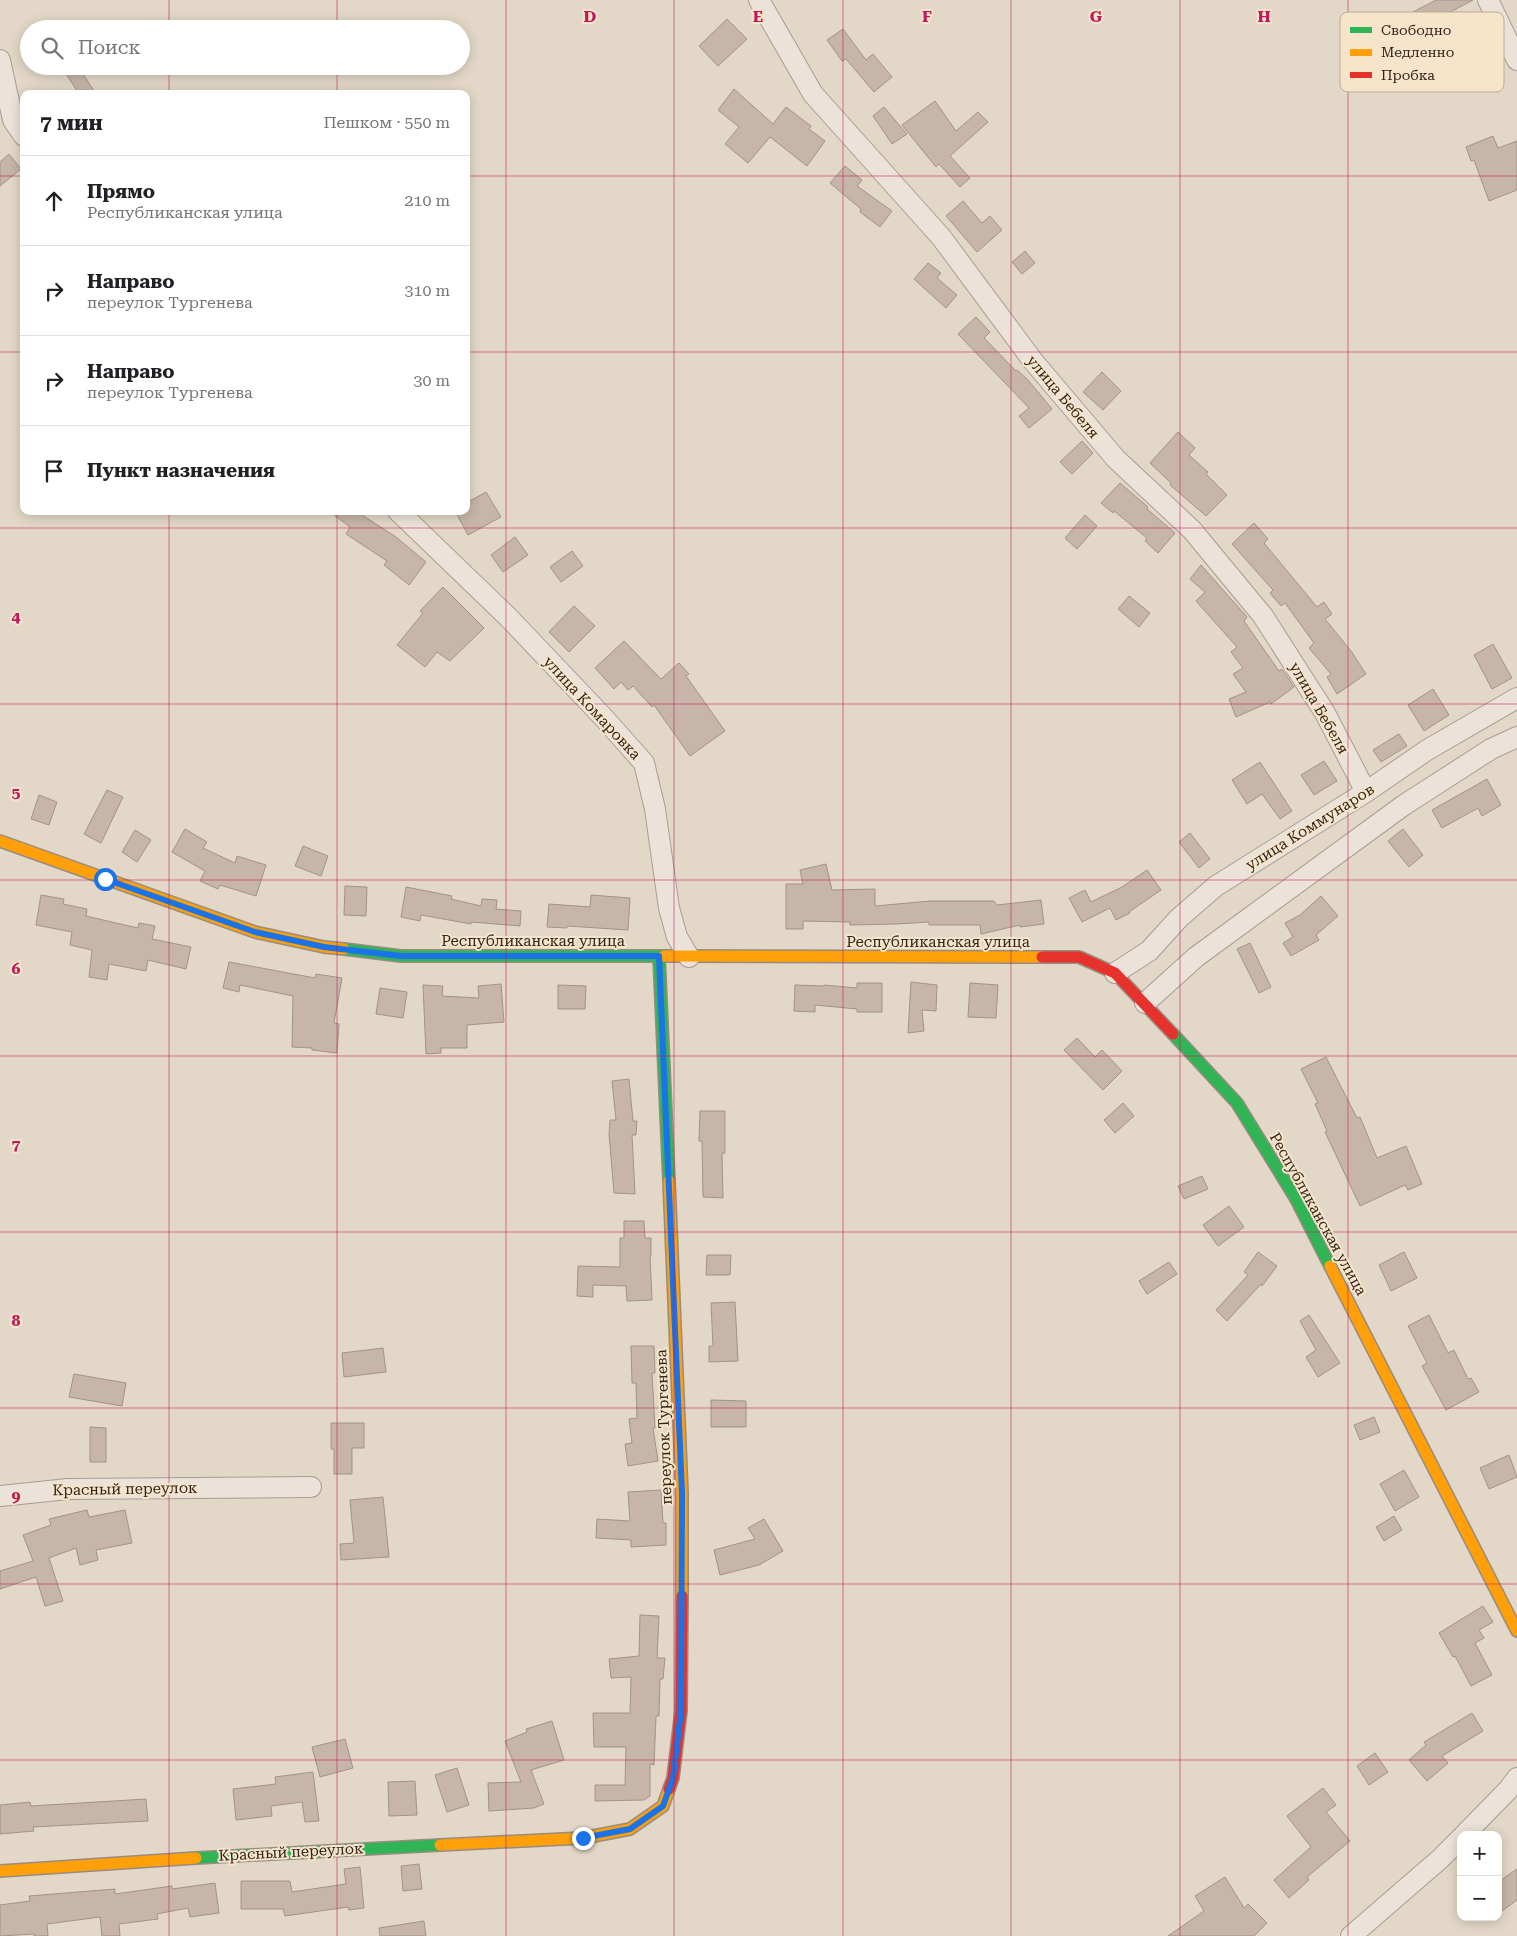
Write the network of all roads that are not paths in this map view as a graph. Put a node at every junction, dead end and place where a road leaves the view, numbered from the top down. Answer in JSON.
{"nodes":[{"id":1,"x":758,"y":0,"type":"edge"},
{"id":2,"x":1488,"y":0,"type":"edge"},
{"id":3,"x":1494,"y":12,"type":"edge"},
{"id":4,"x":1504,"y":33,"type":"edge"},
{"id":5,"x":0,"y":60,"type":"edge"},
{"id":6,"x":1517,"y":60,"type":"edge"},
{"id":7,"x":20,"y":130,"type":"edge"},
{"id":8,"x":402,"y":515,"type":"edge"},
{"id":9,"x":1517,"y":698,"type":"edge"},
{"id":10,"x":1517,"y":737,"type":"edge"},
{"id":11,"x":1366,"y":792,"type":"junction"},
{"id":12,"x":0,"y":841,"type":"edge"},
{"id":13,"x":659,"y":956,"type":"junction"},
{"id":14,"x":689,"y":957,"type":"junction"},
{"id":15,"x":1115,"y":973,"type":"junction"},
{"id":16,"x":1145,"y":1003,"type":"junction"},
{"id":17,"x":311,"y":1487,"type":"dead end"},
{"id":18,"x":0,"y":1496,"type":"edge"},
{"id":19,"x":1517,"y":1630,"type":"edge"},
{"id":20,"x":1517,"y":1778,"type":"edge"},
{"id":21,"x":1468,"y":1831,"type":"edge"},
{"id":22,"x":583,"y":1838,"type":"joint"},
{"id":23,"x":1457,"y":1842,"type":"edge"},
{"id":24,"x":0,"y":1871,"type":"edge"},
{"id":25,"x":1350,"y":1936,"type":"edge"}],
"edges":[{"from":1,"to":11,"type":"street","name":"улица Бебеля"},
{"from":2,"to":3,"type":"street"},
{"from":4,"to":6,"type":"street"},
{"from":5,"to":7,"type":"street"},
{"from":8,"to":14,"type":"street","name":"улица Комаровка"},
{"from":9,"to":11,"type":"street","name":"улица Коммунаров"},
{"from":10,"to":16,"type":"street"},
{"from":11,"to":15,"type":"street","name":"улица Коммунаров"},
{"from":12,"to":13,"type":"street","name":"Республиканская улица"},
{"from":13,"to":14,"type":"street","name":"Республиканская улица"},
{"from":13,"to":22,"type":"street","name":"переулок Тургенева"},
{"from":14,"to":15,"type":"street","name":"Республиканская улица"},
{"from":15,"to":16,"type":"street","name":"Республиканская улица"},
{"from":16,"to":19,"type":"street","name":"Республиканская улица"},
{"from":17,"to":18,"type":"street","name":"Красный переулок"},
{"from":20,"to":21,"type":"street"},
{"from":22,"to":24,"type":"street","name":"Красный переулок"},
{"from":23,"to":25,"type":"street"}]}
